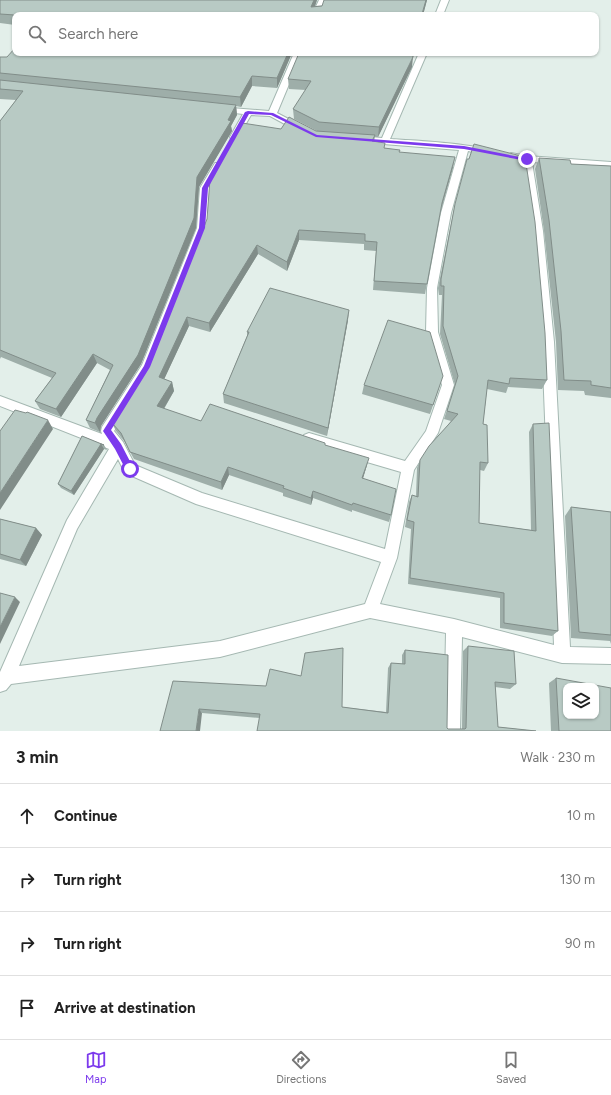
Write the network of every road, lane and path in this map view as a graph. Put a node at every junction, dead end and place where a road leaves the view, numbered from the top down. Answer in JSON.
{"nodes":[{"id":1,"x":323,"y":0,"type":"edge"},
{"id":2,"x":445,"y":0,"type":"edge"},
{"id":3,"x":317,"y":12,"type":"edge"},
{"id":4,"x":440,"y":12,"type":"edge"},
{"id":5,"x":297,"y":56,"type":"edge"},
{"id":6,"x":422,"y":56,"type":"edge"},
{"id":7,"x":209,"y":108,"type":"edge"},
{"id":8,"x":248,"y":112,"type":"junction"},
{"id":9,"x":272,"y":114,"type":"junction"},
{"id":10,"x":310,"y":133,"type":"edge"},
{"id":11,"x":347,"y":138,"type":"edge"},
{"id":12,"x":385,"y":141,"type":"junction"},
{"id":13,"x":464,"y":148,"type":"junction"},
{"id":14,"x":527,"y":159,"type":"junction"},
{"id":15,"x":611,"y":166,"type":"edge"},
{"id":16,"x":0,"y":401,"type":"edge"},
{"id":17,"x":300,"y":436,"type":"edge"},
{"id":18,"x":118,"y":446,"type":"junction"},
{"id":19,"x":408,"y":468,"type":"junction"},
{"id":20,"x":390,"y":558,"type":"junction"},
{"id":21,"x":370,"y":610,"type":"junction"},
{"id":22,"x":454,"y":628,"type":"junction"},
{"id":23,"x":562,"y":655,"type":"junction"},
{"id":24,"x":611,"y":656,"type":"edge"},
{"id":25,"x":3,"y":680,"type":"edge"},
{"id":26,"x":452,"y":731,"type":"edge"}],
"edges":[{"from":1,"to":3,"type":"street"},
{"from":2,"to":4,"type":"street"},
{"from":5,"to":9,"type":"street"},
{"from":6,"to":12,"type":"street"},
{"from":7,"to":8,"type":"street"},
{"from":8,"to":9,"type":"street"},
{"from":8,"to":18,"type":"street"},
{"from":9,"to":10,"type":"street"},
{"from":11,"to":12,"type":"street"},
{"from":12,"to":13,"type":"street"},
{"from":13,"to":14,"type":"street"},
{"from":13,"to":19,"type":"street"},
{"from":14,"to":15,"type":"street"},
{"from":14,"to":23,"type":"street"},
{"from":16,"to":18,"type":"street"},
{"from":17,"to":19,"type":"street"},
{"from":18,"to":20,"type":"street"},
{"from":18,"to":25,"type":"street"},
{"from":19,"to":20,"type":"street"},
{"from":20,"to":21,"type":"street"},
{"from":21,"to":22,"type":"street"},
{"from":21,"to":25,"type":"street"},
{"from":22,"to":23,"type":"street"},
{"from":22,"to":26,"type":"street"},
{"from":23,"to":24,"type":"street"}]}
